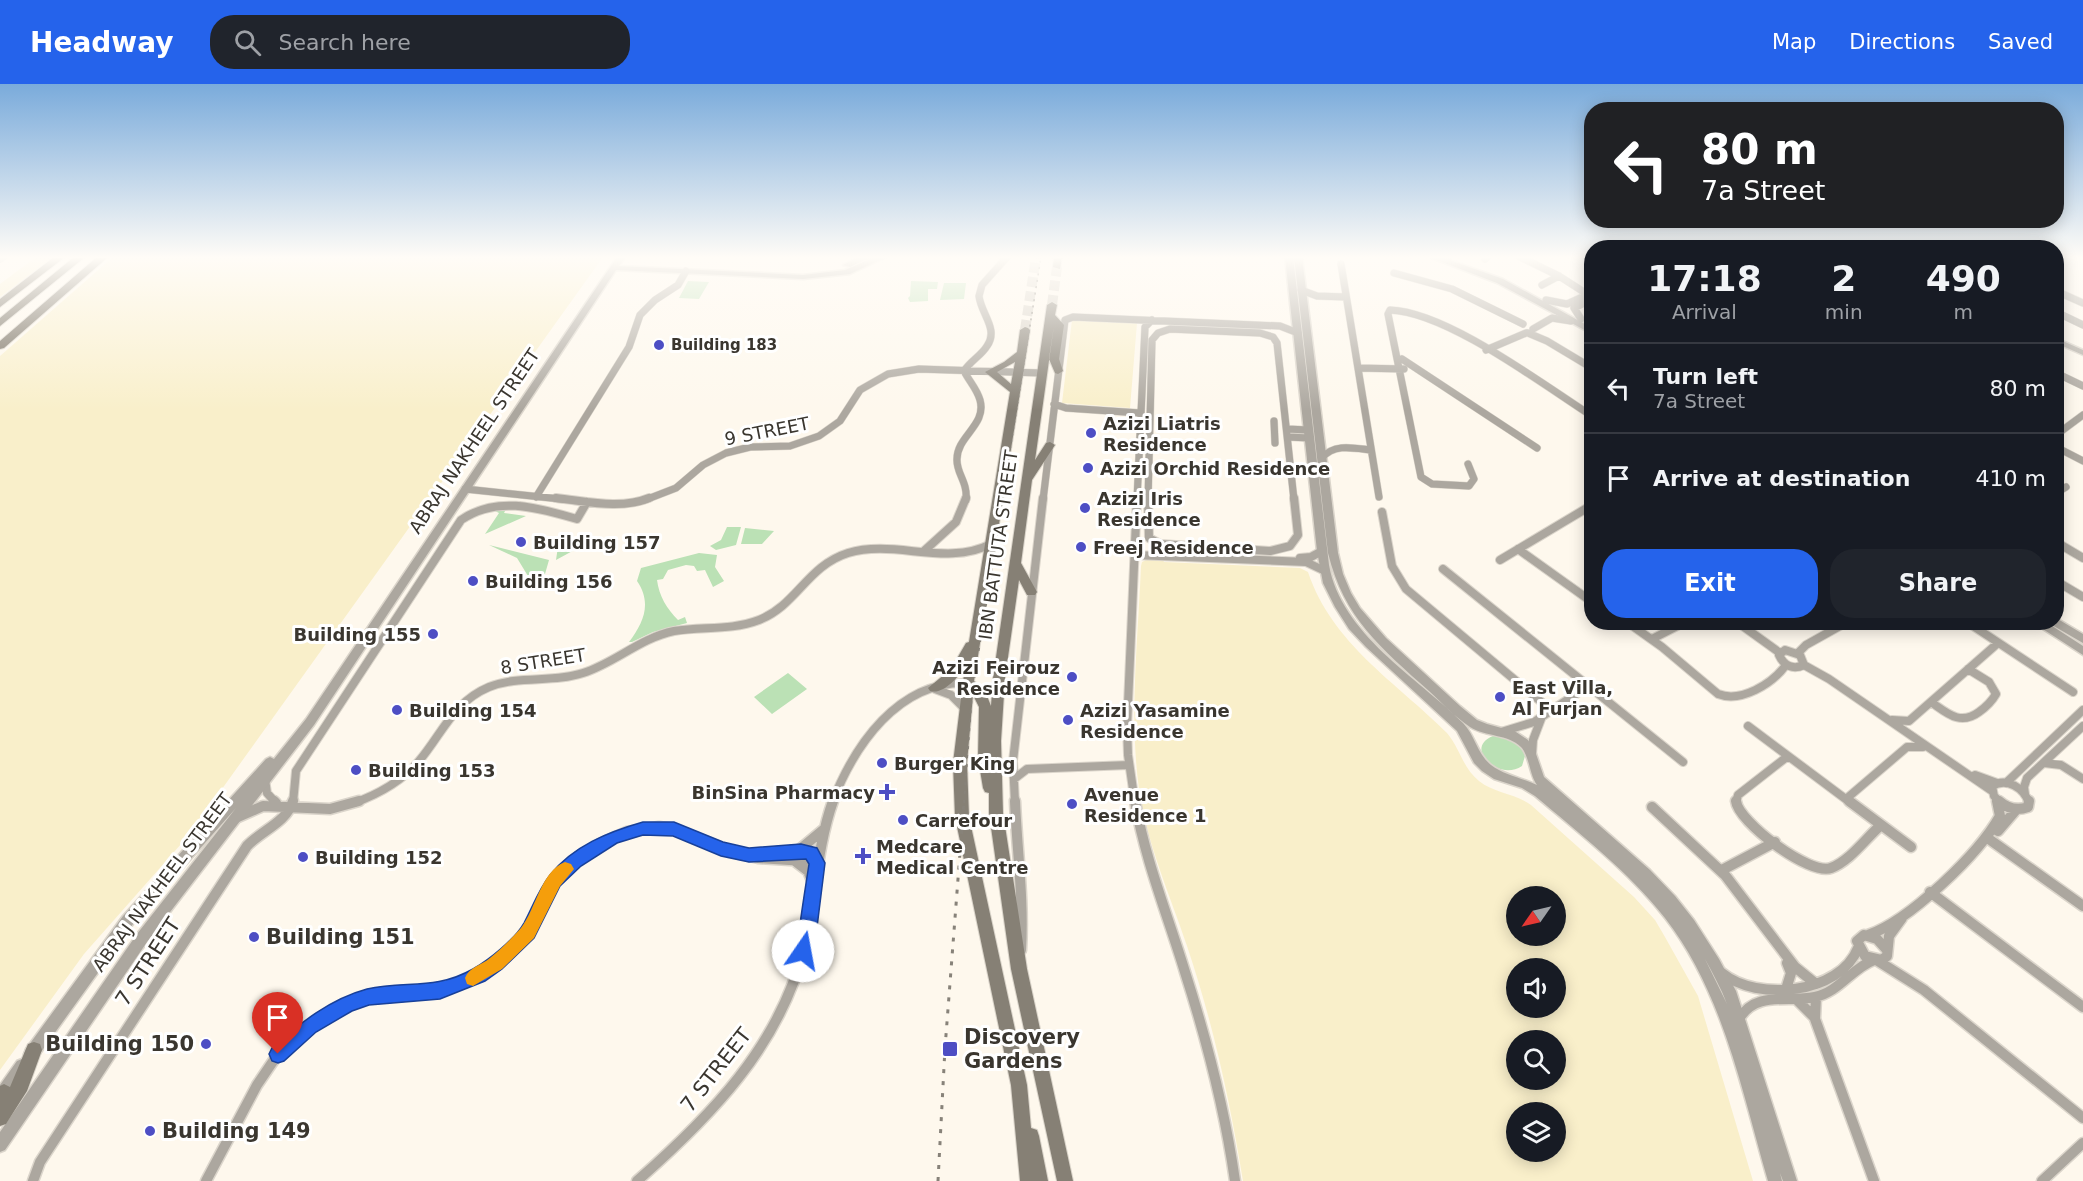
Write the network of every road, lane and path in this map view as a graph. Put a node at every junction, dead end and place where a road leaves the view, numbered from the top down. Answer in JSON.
{"nodes":[{"id":1,"x":18,"y":308,"type":"edge"},
{"id":2,"x":44,"y":308,"type":"edge"},
{"id":3,"x":587,"y":308,"type":"edge"},
{"id":4,"x":647,"y":308,"type":"edge"},
{"id":5,"x":982,"y":308,"type":"edge"},
{"id":6,"x":1295,"y":308,"type":"edge"},
{"id":7,"x":1303,"y":308,"type":"edge"},
{"id":8,"x":1348,"y":308,"type":"edge"},
{"id":9,"x":1492,"y":308,"type":"edge"},
{"id":10,"x":1546,"y":308,"type":"edge"},
{"id":11,"x":1555,"y":308,"type":"edge"},
{"id":12,"x":1574,"y":308,"type":"edge"},
{"id":13,"x":1404,"y":309,"type":"junction"},
{"id":14,"x":2064,"y":316,"type":"edge"},
{"id":15,"x":1578,"y":321,"type":"junction"},
{"id":16,"x":1145,"y":322,"type":"junction"},
{"id":17,"x":0,"y":323,"type":"edge"},
{"id":18,"x":1584,"y":323,"type":"edge"},
{"id":19,"x":1520,"y":325,"type":"junction"},
{"id":20,"x":2083,"y":325,"type":"edge"},
{"id":21,"x":1584,"y":326,"type":"edge"},
{"id":22,"x":1025,"y":330,"type":"tunnel mouth"},
{"id":23,"x":1530,"y":331,"type":"junction"},
{"id":24,"x":1298,"y":333,"type":"junction"},
{"id":25,"x":2064,"y":343,"type":"edge"},
{"id":26,"x":0,"y":346,"type":"edge"},
{"id":27,"x":2064,"y":348,"type":"edge"},
{"id":28,"x":1484,"y":349,"type":"junction"},
{"id":29,"x":1021,"y":353,"type":"junction"},
{"id":30,"x":2083,"y":353,"type":"edge"},
{"id":31,"x":2083,"y":357,"type":"edge"},
{"id":32,"x":1402,"y":359,"type":"junction"},
{"id":33,"x":1584,"y":363,"type":"edge"},
{"id":34,"x":1401,"y":369,"type":"junction"},
{"id":35,"x":1358,"y":370,"type":"junction"},
{"id":36,"x":964,"y":371,"type":"junction"},
{"id":37,"x":1058,"y":371,"type":"junction"},
{"id":38,"x":1422,"y":371,"type":"junction"},
{"id":39,"x":990,"y":372,"type":"junction"},
{"id":40,"x":1018,"y":374,"type":"junction"},
{"id":41,"x":1042,"y":375,"type":"junction"},
{"id":42,"x":1400,"y":377,"type":"junction"},
{"id":43,"x":2064,"y":377,"type":"edge"},
{"id":44,"x":2083,"y":386,"type":"edge"},
{"id":45,"x":1015,"y":391,"type":"junction"},
{"id":46,"x":1054,"y":408,"type":"junction"},
{"id":47,"x":1584,"y":411,"type":"edge"},
{"id":48,"x":2083,"y":415,"type":"edge"},
{"id":49,"x":1144,"y":423,"type":"junction"},
{"id":50,"x":2064,"y":429,"type":"edge"},
{"id":51,"x":1287,"y":433,"type":"junction"},
{"id":52,"x":1312,"y":434,"type":"junction"},
{"id":53,"x":1050,"y":445,"type":"junction"},
{"id":54,"x":1371,"y":448,"type":"junction"},
{"id":55,"x":1537,"y":448,"type":"dead end"},
{"id":56,"x":2064,"y":451,"type":"edge"},
{"id":57,"x":1322,"y":458,"type":"junction"},
{"id":58,"x":2083,"y":461,"type":"edge"},
{"id":59,"x":1028,"y":481,"type":"junction"},
{"id":60,"x":465,"y":489,"type":"junction"},
{"id":61,"x":536,"y":497,"type":"junction"},
{"id":62,"x":1379,"y":497,"type":"dead end"},
{"id":63,"x":587,"y":502,"type":"junction"},
{"id":64,"x":1584,"y":510,"type":"edge"},
{"id":65,"x":1382,"y":512,"type":"dead end"},
{"id":66,"x":991,"y":544,"type":"junction"},
{"id":67,"x":2064,"y":547,"type":"edge"},
{"id":68,"x":1518,"y":549,"type":"junction"},
{"id":69,"x":924,"y":551,"type":"junction"},
{"id":70,"x":1322,"y":551,"type":"junction"},
{"id":71,"x":1134,"y":553,"type":"junction"},
{"id":72,"x":971,"y":554,"type":"junction"},
{"id":73,"x":2083,"y":558,"type":"edge"},
{"id":74,"x":1015,"y":559,"type":"junction"},
{"id":75,"x":1500,"y":560,"type":"dead end"},
{"id":76,"x":988,"y":567,"type":"junction"},
{"id":77,"x":1443,"y":570,"type":"dead end"},
{"id":78,"x":1325,"y":571,"type":"junction"},
{"id":79,"x":2064,"y":586,"type":"edge"},
{"id":80,"x":1031,"y":592,"type":"junction"},
{"id":81,"x":1584,"y":596,"type":"edge"},
{"id":82,"x":2083,"y":597,"type":"edge"},
{"id":83,"x":2064,"y":627,"type":"edge"},
{"id":84,"x":978,"y":629,"type":"junction"},
{"id":85,"x":1639,"y":630,"type":"edge"},
{"id":86,"x":1669,"y":630,"type":"edge"},
{"id":87,"x":1748,"y":630,"type":"edge"},
{"id":88,"x":1833,"y":630,"type":"edge"},
{"id":89,"x":1979,"y":630,"type":"edge"},
{"id":90,"x":2049,"y":630,"type":"edge"},
{"id":91,"x":1652,"y":639,"type":"junction"},
{"id":92,"x":2083,"y":639,"type":"edge"},
{"id":93,"x":1998,"y":643,"type":"junction"},
{"id":94,"x":360,"y":646,"type":"junction"},
{"id":95,"x":2083,"y":650,"type":"edge"},
{"id":96,"x":1780,"y":652,"type":"junction"},
{"id":97,"x":1797,"y":653,"type":"junction"},
{"id":98,"x":1786,"y":664,"type":"junction"},
{"id":99,"x":1804,"y":665,"type":"junction"},
{"id":100,"x":1968,"y":669,"type":"junction"},
{"id":101,"x":968,"y":683,"type":"junction"},
{"id":102,"x":1588,"y":686,"type":"junction"},
{"id":103,"x":934,"y":688,"type":"junction"},
{"id":104,"x":2073,"y":692,"type":"dead end"},
{"id":105,"x":1931,"y":702,"type":"junction"},
{"id":106,"x":965,"y":710,"type":"junction"},
{"id":107,"x":2083,"y":710,"type":"edge"},
{"id":108,"x":1552,"y":711,"type":"junction"},
{"id":109,"x":1876,"y":712,"type":"junction"},
{"id":110,"x":1541,"y":718,"type":"junction"},
{"id":111,"x":1892,"y":720,"type":"junction"},
{"id":112,"x":1910,"y":721,"type":"junction"},
{"id":113,"x":1748,"y":726,"type":"dead end"},
{"id":114,"x":2083,"y":726,"type":"edge"},
{"id":115,"x":1497,"y":731,"type":"junction"},
{"id":116,"x":1909,"y":734,"type":"junction"},
{"id":117,"x":1906,"y":747,"type":"junction"},
{"id":118,"x":1927,"y":748,"type":"junction"},
{"id":119,"x":1474,"y":749,"type":"junction"},
{"id":120,"x":2056,"y":751,"type":"junction"},
{"id":121,"x":1788,"y":756,"type":"junction"},
{"id":122,"x":1532,"y":758,"type":"junction"},
{"id":123,"x":1013,"y":761,"type":"junction"},
{"id":124,"x":1683,"y":762,"type":"dead end"},
{"id":125,"x":1951,"y":763,"type":"junction"},
{"id":126,"x":2044,"y":763,"type":"junction"},
{"id":127,"x":1129,"y":765,"type":"junction"},
{"id":128,"x":1027,"y":769,"type":"junction"},
{"id":129,"x":1502,"y":776,"type":"junction"},
{"id":130,"x":2083,"y":777,"type":"edge"},
{"id":131,"x":266,"y":779,"type":"junction"},
{"id":132,"x":1014,"y":779,"type":"junction"},
{"id":133,"x":1998,"y":785,"type":"junction"},
{"id":134,"x":2025,"y":794,"type":"junction"},
{"id":135,"x":1846,"y":799,"type":"junction"},
{"id":136,"x":1997,"y":801,"type":"junction"},
{"id":137,"x":276,"y":803,"type":"junction"},
{"id":138,"x":291,"y":807,"type":"junction"},
{"id":139,"x":1652,"y":807,"type":"dead end"},
{"id":140,"x":2016,"y":810,"type":"junction"},
{"id":141,"x":996,"y":813,"type":"junction"},
{"id":142,"x":230,"y":822,"type":"junction"},
{"id":143,"x":1881,"y":825,"type":"junction"},
{"id":144,"x":825,"y":827,"type":"junction"},
{"id":145,"x":1989,"y":835,"type":"junction"},
{"id":146,"x":1775,"y":842,"type":"junction"},
{"id":147,"x":1911,"y":846,"type":"dead end"},
{"id":148,"x":795,"y":856,"type":"junction"},
{"id":149,"x":817,"y":857,"type":"junction"},
{"id":150,"x":1722,"y":870,"type":"junction"},
{"id":151,"x":814,"y":886,"type":"junction"},
{"id":152,"x":1930,"y":891,"type":"junction"},
{"id":153,"x":2082,"y":903,"type":"edge"},
{"id":154,"x":1903,"y":918,"type":"junction"},
{"id":155,"x":1868,"y":935,"type":"junction"},
{"id":156,"x":1778,"y":943,"type":"junction"},
{"id":157,"x":1858,"y":948,"type":"junction"},
{"id":158,"x":1887,"y":951,"type":"junction"},
{"id":159,"x":1876,"y":960,"type":"junction"},
{"id":160,"x":1019,"y":969,"type":"junction"},
{"id":161,"x":1719,"y":969,"type":"junction"},
{"id":162,"x":1816,"y":984,"type":"junction"},
{"id":163,"x":1782,"y":986,"type":"junction"},
{"id":164,"x":1924,"y":990,"type":"junction"},
{"id":165,"x":1816,"y":997,"type":"junction"},
{"id":166,"x":1784,"y":999,"type":"junction"},
{"id":167,"x":1796,"y":999,"type":"junction"},
{"id":168,"x":2083,"y":1007,"type":"edge"},
{"id":169,"x":1815,"y":1018,"type":"junction"},
{"id":170,"x":1739,"y":1019,"type":"junction"},
{"id":171,"x":34,"y":1050,"type":"junction"},
{"id":172,"x":1019,"y":1085,"type":"junction"},
{"id":173,"x":1,"y":1095,"type":"edge"},
{"id":174,"x":0,"y":1118,"type":"edge"},
{"id":175,"x":2083,"y":1118,"type":"edge"},
{"id":176,"x":2083,"y":1143,"type":"edge"},
{"id":177,"x":0,"y":1145,"type":"edge"},
{"id":178,"x":33,"y":1181,"type":"edge"},
{"id":179,"x":206,"y":1181,"type":"edge"},
{"id":180,"x":637,"y":1181,"type":"edge"},
{"id":181,"x":1028,"y":1181,"type":"edge"},
{"id":182,"x":1040,"y":1181,"type":"edge"},
{"id":183,"x":1065,"y":1181,"type":"edge"},
{"id":184,"x":1235,"y":1181,"type":"edge"},
{"id":185,"x":1775,"y":1181,"type":"edge"},
{"id":186,"x":1790,"y":1181,"type":"edge"},
{"id":187,"x":1874,"y":1181,"type":"edge"},
{"id":188,"x":2042,"y":1181,"type":"edge"}],
"edges":[{"from":1,"to":17,"type":"main road"},
{"from":2,"to":26,"type":"main road"},
{"from":3,"to":60,"type":"street","name":"ABRAJ NAKHEEL STREET"},
{"from":4,"to":61,"type":"street"},
{"from":5,"to":36,"type":"street"},
{"from":6,"to":24,"type":"street"},
{"from":7,"to":52,"type":"street"},
{"from":8,"to":35,"type":"street"},
{"from":9,"to":19,"type":"street"},
{"from":10,"to":19,"type":"street"},
{"from":11,"to":15,"type":"street"},
{"from":12,"to":15,"type":"street"},
{"from":13,"to":28,"type":"street"},
{"from":13,"to":32,"type":"street"},
{"from":13,"to":34,"type":"street"},
{"from":14,"to":20,"type":"street"},
{"from":15,"to":18,"type":"street"},
{"from":15,"to":21,"type":"street"},
{"from":15,"to":23,"type":"street"},
{"from":16,"to":24,"type":"street"},
{"from":16,"to":37,"type":"street"},
{"from":16,"to":49,"type":"street"},
{"from":19,"to":23,"type":"street"},
{"from":19,"to":28,"type":"street"},
{"from":22,"to":29,"type":"main road","name":"IBN BATTUTA STREET"},
{"from":23,"to":28,"type":"street"},
{"from":23,"to":33,"type":"street"},
{"from":24,"to":52,"type":"street"},
{"from":25,"to":30,"type":"street"},
{"from":27,"to":31,"type":"street"},
{"from":28,"to":47,"type":"street"},
{"from":29,"to":39,"type":"main road"},
{"from":29,"to":40,"type":"main road","name":"IBN BATTUTA STREET"},
{"from":32,"to":34,"type":"street"},
{"from":32,"to":38,"type":"street"},
{"from":34,"to":35,"type":"street"},
{"from":34,"to":38,"type":"street"},
{"from":34,"to":42,"type":"street"},
{"from":34,"to":42,"type":"street"},
{"from":35,"to":42,"type":"street"},
{"from":35,"to":54,"type":"street"},
{"from":36,"to":39,"type":"street","name":"9 STREET"},
{"from":36,"to":63,"type":"street","name":"9 STREET"},
{"from":36,"to":69,"type":"street"},
{"from":37,"to":41,"type":"main road","name":"IBN BATTUTA STREET"},
{"from":37,"to":46,"type":"street"},
{"from":38,"to":55,"type":"street"},
{"from":39,"to":40,"type":"street","name":"9 STREET"},
{"from":39,"to":45,"type":"main road"},
{"from":40,"to":41,"type":"street","name":"9 STREET"},
{"from":40,"to":45,"type":"main road","name":"IBN BATTUTA STREET"},
{"from":41,"to":59,"type":"main road","name":"IBN BATTUTA STREET"},
{"from":43,"to":44,"type":"street"},
{"from":45,"to":66,"type":"main road","name":"IBN BATTUTA STREET"},
{"from":46,"to":49,"type":"street"},
{"from":46,"to":53,"type":"street"},
{"from":48,"to":50,"type":"street"},
{"from":49,"to":51,"type":"street"},
{"from":49,"to":51,"type":"street"},
{"from":49,"to":71,"type":"street"},
{"from":51,"to":51,"type":"street"},
{"from":51,"to":52,"type":"street"},
{"from":52,"to":54,"type":"street"},
{"from":52,"to":57,"type":"street"},
{"from":52,"to":70,"type":"street"},
{"from":53,"to":59,"type":"main road"},
{"from":53,"to":80,"type":"street"},
{"from":54,"to":57,"type":"street"},
{"from":54,"to":62,"type":"street"},
{"from":56,"to":58,"type":"street"},
{"from":57,"to":115,"type":"street"},
{"from":59,"to":74,"type":"main road","name":"IBN BATTUTA STREET"},
{"from":60,"to":61,"type":"street","name":"9 STREET"},
{"from":60,"to":94,"type":"street","name":"ABRAJ NAKHEEL STREET"},
{"from":61,"to":63,"type":"street","name":"9 STREET"},
{"from":63,"to":138,"type":"street"},
{"from":64,"to":68,"type":"street"},
{"from":65,"to":108,"type":"street"},
{"from":66,"to":72,"type":"street"},
{"from":66,"to":76,"type":"main road","name":"IBN BATTUTA STREET"},
{"from":67,"to":73,"type":"street"},
{"from":68,"to":75,"type":"street"},
{"from":68,"to":81,"type":"street"},
{"from":69,"to":72,"type":"street","name":"8 STREET"},
{"from":69,"to":138,"type":"street","name":"8 STREET"},
{"from":70,"to":71,"type":"street"},
{"from":70,"to":78,"type":"street"},
{"from":71,"to":78,"type":"street"},
{"from":71,"to":127,"type":"street"},
{"from":72,"to":76,"type":"street"},
{"from":74,"to":80,"type":"main road"},
{"from":74,"to":141,"type":"main road","name":"IBN BATTUTA STREET"},
{"from":76,"to":84,"type":"main road","name":"IBN BATTUTA STREET"},
{"from":77,"to":102,"type":"street"},
{"from":78,"to":119,"type":"street"},
{"from":79,"to":82,"type":"street"},
{"from":80,"to":123,"type":"street"},
{"from":83,"to":92,"type":"street"},
{"from":84,"to":101,"type":"main road","name":"IBN BATTUTA STREET"},
{"from":84,"to":103,"type":"main road"},
{"from":85,"to":91,"type":"street"},
{"from":86,"to":91,"type":"street"},
{"from":87,"to":96,"type":"street"},
{"from":88,"to":97,"type":"street"},
{"from":89,"to":93,"type":"street"},
{"from":90,"to":95,"type":"street"},
{"from":91,"to":98,"type":"street"},
{"from":93,"to":100,"type":"street"},
{"from":93,"to":104,"type":"street"},
{"from":94,"to":131,"type":"street","name":"ABRAJ NAKHEEL STREET"},
{"from":94,"to":171,"type":"street","name":"ABRAJ NAKHEEL STREET"},
{"from":96,"to":97,"type":"street"},
{"from":96,"to":98,"type":"street"},
{"from":97,"to":99,"type":"street"},
{"from":98,"to":99,"type":"street"},
{"from":99,"to":109,"type":"street"},
{"from":100,"to":105,"type":"street"},
{"from":100,"to":105,"type":"street"},
{"from":101,"to":103,"type":"street","name":"7 STREET"},
{"from":101,"to":106,"type":"main road","name":"IBN BATTUTA STREET"},
{"from":101,"to":141,"type":"main road"},
{"from":102,"to":108,"type":"street"},
{"from":102,"to":124,"type":"street"},
{"from":103,"to":106,"type":"street"},
{"from":103,"to":144,"type":"street","name":"7 STREET"},
{"from":105,"to":112,"type":"street"},
{"from":106,"to":172,"type":"main road","name":"IBN BATTUTA STREET"},
{"from":107,"to":133,"type":"street"},
{"from":108,"to":110,"type":"street"},
{"from":109,"to":111,"type":"street"},
{"from":109,"to":116,"type":"street"},
{"from":110,"to":115,"type":"street"},
{"from":110,"to":122,"type":"street"},
{"from":111,"to":112,"type":"street"},
{"from":111,"to":116,"type":"street"},
{"from":112,"to":116,"type":"street"},
{"from":113,"to":121,"type":"street"},
{"from":114,"to":120,"type":"street"},
{"from":115,"to":119,"type":"street"},
{"from":115,"to":122,"type":"street"},
{"from":116,"to":117,"type":"street"},
{"from":116,"to":118,"type":"street"},
{"from":116,"to":125,"type":"street"},
{"from":117,"to":118,"type":"street"},
{"from":117,"to":135,"type":"street"},
{"from":118,"to":125,"type":"street"},
{"from":119,"to":129,"type":"street"},
{"from":120,"to":126,"type":"street"},
{"from":120,"to":130,"type":"street"},
{"from":121,"to":135,"type":"street"},
{"from":121,"to":146,"type":"street"},
{"from":122,"to":129,"type":"street"},
{"from":122,"to":161,"type":"street"},
{"from":123,"to":128,"type":"street"},
{"from":123,"to":132,"type":"street"},
{"from":125,"to":133,"type":"street"},
{"from":126,"to":130,"type":"street"},
{"from":126,"to":134,"type":"street"},
{"from":127,"to":128,"type":"street"},
{"from":127,"to":184,"type":"street"},
{"from":128,"to":132,"type":"street"},
{"from":129,"to":185,"type":"street"},
{"from":131,"to":137,"type":"street"},
{"from":131,"to":142,"type":"street","name":"ABRAJ NAKHEEL STREET"},
{"from":132,"to":160,"type":"street"},
{"from":133,"to":134,"type":"street"},
{"from":133,"to":136,"type":"street"},
{"from":134,"to":140,"type":"street"},
{"from":135,"to":143,"type":"street"},
{"from":136,"to":140,"type":"street"},
{"from":136,"to":145,"type":"street"},
{"from":137,"to":138,"type":"street","name":"8 STREET"},
{"from":137,"to":142,"type":"street"},
{"from":138,"to":178,"type":"street","name":"7 STREET"},
{"from":139,"to":150,"type":"street"},
{"from":140,"to":145,"type":"street"},
{"from":141,"to":160,"type":"main road","name":"IBN BATTUTA STREET"},
{"from":142,"to":177,"type":"street","name":"ABRAJ NAKHEEL STREET"},
{"from":143,"to":146,"type":"street"},
{"from":143,"to":147,"type":"street"},
{"from":144,"to":148,"type":"street"},
{"from":144,"to":149,"type":"street","name":"7 STREET"},
{"from":145,"to":152,"type":"street"},
{"from":145,"to":153,"type":"street"},
{"from":146,"to":150,"type":"street"},
{"from":148,"to":149,"type":"street"},
{"from":148,"to":151,"type":"street"},
{"from":148,"to":179,"type":"street"},
{"from":149,"to":151,"type":"street","name":"7 STREET"},
{"from":150,"to":156,"type":"street"},
{"from":151,"to":180,"type":"street","name":"7 STREET"},
{"from":152,"to":154,"type":"street"},
{"from":152,"to":168,"type":"street"},
{"from":154,"to":155,"type":"street"},
{"from":154,"to":158,"type":"street"},
{"from":155,"to":157,"type":"street"},
{"from":155,"to":158,"type":"street"},
{"from":156,"to":162,"type":"street"},
{"from":156,"to":163,"type":"street"},
{"from":157,"to":159,"type":"street"},
{"from":157,"to":162,"type":"street"},
{"from":158,"to":159,"type":"street"},
{"from":158,"to":164,"type":"street"},
{"from":159,"to":164,"type":"street"},
{"from":159,"to":165,"type":"street"},
{"from":160,"to":183,"type":"main road","name":"IBN BATTUTA STREET"},
{"from":161,"to":163,"type":"street"},
{"from":161,"to":170,"type":"street"},
{"from":162,"to":163,"type":"street"},
{"from":163,"to":166,"type":"street"},
{"from":164,"to":175,"type":"street"},
{"from":165,"to":167,"type":"street"},
{"from":165,"to":169,"type":"street"},
{"from":166,"to":167,"type":"street"},
{"from":166,"to":170,"type":"street"},
{"from":167,"to":169,"type":"street"},
{"from":169,"to":187,"type":"street"},
{"from":170,"to":186,"type":"street"},
{"from":171,"to":173,"type":"street","name":"ABRAJ NAKHEEL STREET"},
{"from":171,"to":174,"type":"main road"},
{"from":172,"to":181,"type":"main road","name":"IBN BATTUTA STREET"},
{"from":172,"to":182,"type":"main road"},
{"from":176,"to":188,"type":"street"}]}
